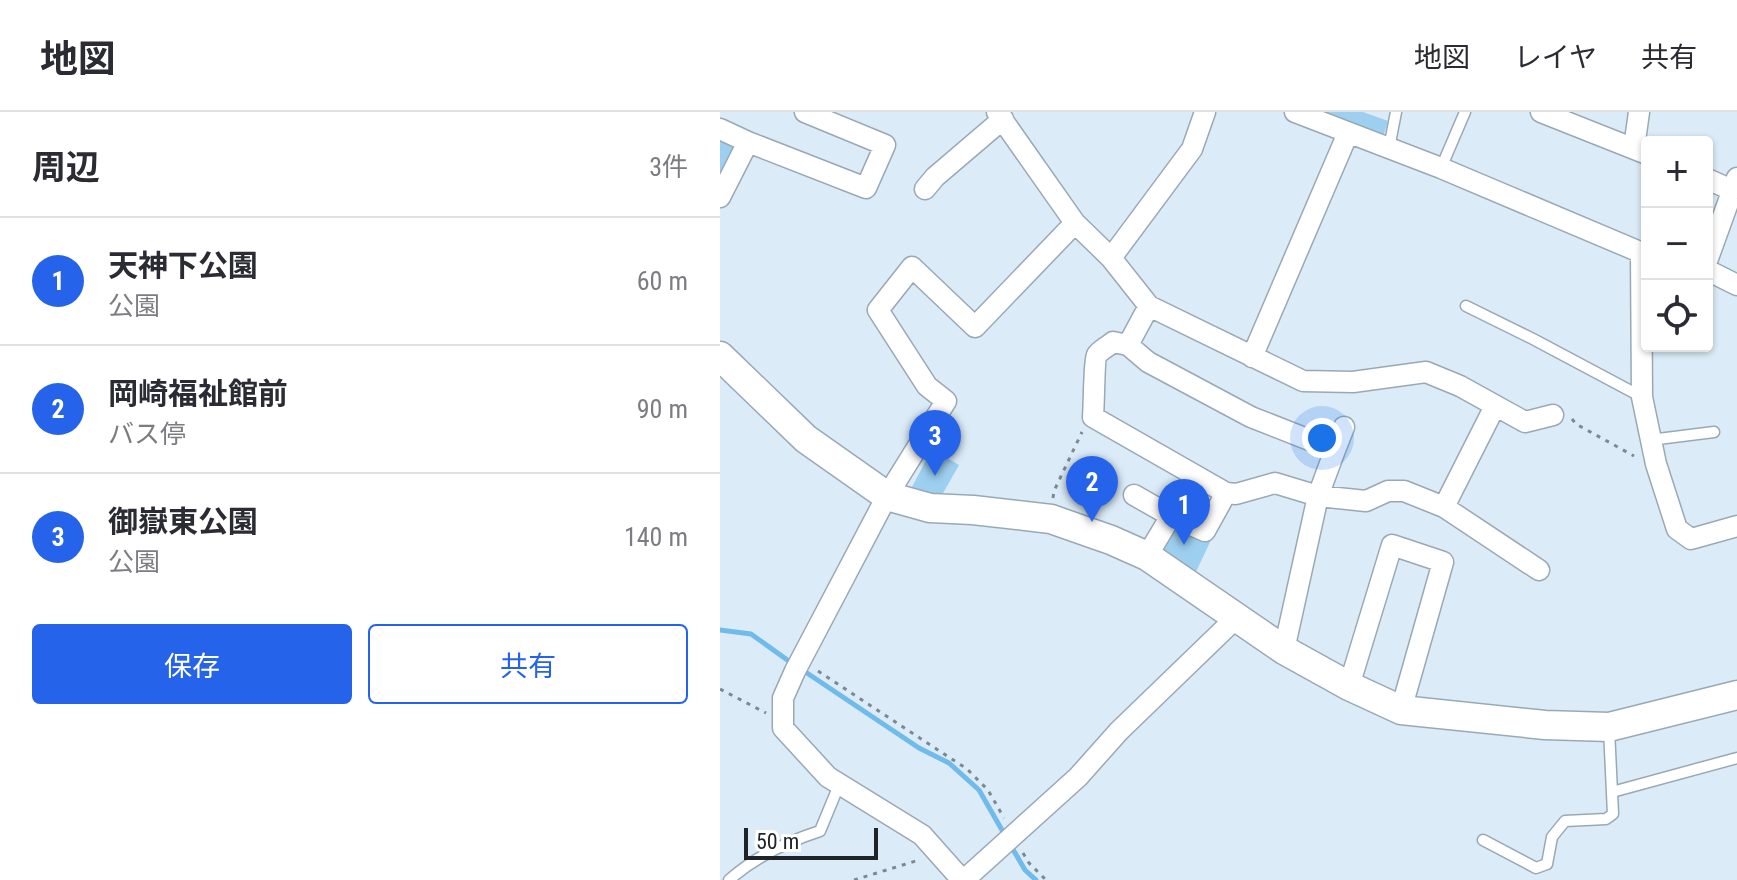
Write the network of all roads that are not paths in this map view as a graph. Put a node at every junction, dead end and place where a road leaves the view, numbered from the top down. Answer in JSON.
{"nodes":[{"id":1,"x":805,"y":112,"type":"edge"},
{"id":2,"x":1205,"y":112,"type":"edge"},
{"id":3,"x":1295,"y":112,"type":"edge"},
{"id":4,"x":1396,"y":112,"type":"edge"},
{"id":5,"x":1465,"y":112,"type":"edge"},
{"id":6,"x":1639,"y":112,"type":"edge"},
{"id":7,"x":1547,"y":113,"type":"edge"},
{"id":8,"x":1000,"y":116,"type":"edge"},
{"id":9,"x":720,"y":129,"type":"edge"},
{"id":10,"x":1348,"y":133,"type":"junction"},
{"id":11,"x":748,"y":142,"type":"junction"},
{"id":12,"x":1389,"y":148,"type":"junction"},
{"id":13,"x":1641,"y":151,"type":"edge"},
{"id":14,"x":1441,"y":168,"type":"junction"},
{"id":15,"x":1713,"y":180,"type":"edge"},
{"id":16,"x":1735,"y":184,"type":"edge"},
{"id":17,"x":925,"y":189,"type":"dead end"},
{"id":18,"x":720,"y":197,"type":"edge"},
{"id":19,"x":1075,"y":223,"type":"junction"},
{"id":20,"x":1713,"y":244,"type":"edge"},
{"id":21,"x":1641,"y":254,"type":"edge"},
{"id":22,"x":1111,"y":258,"type":"junction"},
{"id":23,"x":1713,"y":273,"type":"edge"},
{"id":24,"x":1644,"y":280,"type":"edge"},
{"id":25,"x":1737,"y":285,"type":"edge"},
{"id":26,"x":1149,"y":306,"type":"junction"},
{"id":27,"x":1466,"y":306,"type":"dead end"},
{"id":28,"x":1128,"y":345,"type":"junction"},
{"id":29,"x":720,"y":356,"type":"edge"},
{"id":30,"x":1252,"y":357,"type":"junction"},
{"id":31,"x":1642,"y":397,"type":"junction"},
{"id":32,"x":1495,"y":406,"type":"junction"},
{"id":33,"x":1553,"y":415,"type":"road end"},
{"id":34,"x":1344,"y":427,"type":"dead end"},
{"id":35,"x":1714,"y":432,"type":"dead end"},
{"id":36,"x":1650,"y":440,"type":"junction"},
{"id":37,"x":1335,"y":450,"type":"junction"},
{"id":38,"x":1226,"y":493,"type":"junction"},
{"id":39,"x":1134,"y":495,"type":"dead end"},
{"id":40,"x":887,"y":496,"type":"junction"},
{"id":41,"x":1318,"y":496,"type":"junction"},
{"id":42,"x":1444,"y":507,"type":"junction"},
{"id":43,"x":1171,"y":516,"type":"junction"},
{"id":44,"x":1737,"y":526,"type":"edge"},
{"id":45,"x":1147,"y":556,"type":"junction"},
{"id":46,"x":1539,"y":570,"type":"dead end"},
{"id":47,"x":1237,"y":617,"type":"junction"},
{"id":48,"x":1284,"y":650,"type":"junction"},
{"id":49,"x":1349,"y":686,"type":"junction"},
{"id":50,"x":1737,"y":695,"type":"edge"},
{"id":51,"x":1401,"y":710,"type":"junction"},
{"id":52,"x":1609,"y":727,"type":"junction"},
{"id":53,"x":1737,"y":758,"type":"edge"},
{"id":54,"x":839,"y":785,"type":"junction"},
{"id":55,"x":1612,"y":792,"type":"junction"},
{"id":56,"x":1483,"y":840,"type":"dead end"},
{"id":57,"x":729,"y":880,"type":"edge"},
{"id":58,"x":963,"y":880,"type":"edge"}],
"edges":[{"from":1,"to":11,"type":"street"},
{"from":2,"to":22,"type":"street"},
{"from":3,"to":10,"type":"street"},
{"from":4,"to":12,"type":"lane"},
{"from":5,"to":14,"type":"lane"},
{"from":6,"to":13,"type":"street"},
{"from":7,"to":13,"type":"street"},
{"from":8,"to":17,"type":"street"},
{"from":8,"to":19,"type":"street"},
{"from":9,"to":11,"type":"street"},
{"from":10,"to":12,"type":"street"},
{"from":10,"to":30,"type":"street"},
{"from":11,"to":18,"type":"street"},
{"from":12,"to":14,"type":"street"},
{"from":14,"to":21,"type":"street"},
{"from":15,"to":16,"type":"street"},
{"from":16,"to":20,"type":"street"},
{"from":19,"to":22,"type":"street"},
{"from":19,"to":40,"type":"street"},
{"from":22,"to":26,"type":"street"},
{"from":23,"to":25,"type":"street"},
{"from":24,"to":31,"type":"street"},
{"from":26,"to":28,"type":"street"},
{"from":26,"to":30,"type":"street"},
{"from":27,"to":31,"type":"lane"},
{"from":28,"to":37,"type":"street"},
{"from":28,"to":38,"type":"street"},
{"from":29,"to":40,"type":"street"},
{"from":30,"to":32,"type":"street"},
{"from":31,"to":36,"type":"street"},
{"from":32,"to":33,"type":"street"},
{"from":32,"to":42,"type":"street"},
{"from":34,"to":37,"type":"street"},
{"from":35,"to":36,"type":"lane"},
{"from":36,"to":44,"type":"street"},
{"from":37,"to":41,"type":"street"},
{"from":38,"to":41,"type":"street"},
{"from":38,"to":43,"type":"street"},
{"from":39,"to":43,"type":"street"},
{"from":40,"to":45,"type":"street"},
{"from":40,"to":54,"type":"street"},
{"from":41,"to":42,"type":"street"},
{"from":41,"to":48,"type":"street"},
{"from":42,"to":46,"type":"street"},
{"from":43,"to":45,"type":"street"},
{"from":45,"to":47,"type":"street"},
{"from":47,"to":48,"type":"street"},
{"from":47,"to":58,"type":"street"},
{"from":48,"to":49,"type":"street"},
{"from":49,"to":51,"type":"street"},
{"from":49,"to":51,"type":"street"},
{"from":50,"to":52,"type":"street"},
{"from":51,"to":52,"type":"street"},
{"from":52,"to":55,"type":"lane"},
{"from":53,"to":55,"type":"lane"},
{"from":54,"to":57,"type":"lane"},
{"from":54,"to":58,"type":"street"},
{"from":55,"to":56,"type":"lane"}]}
